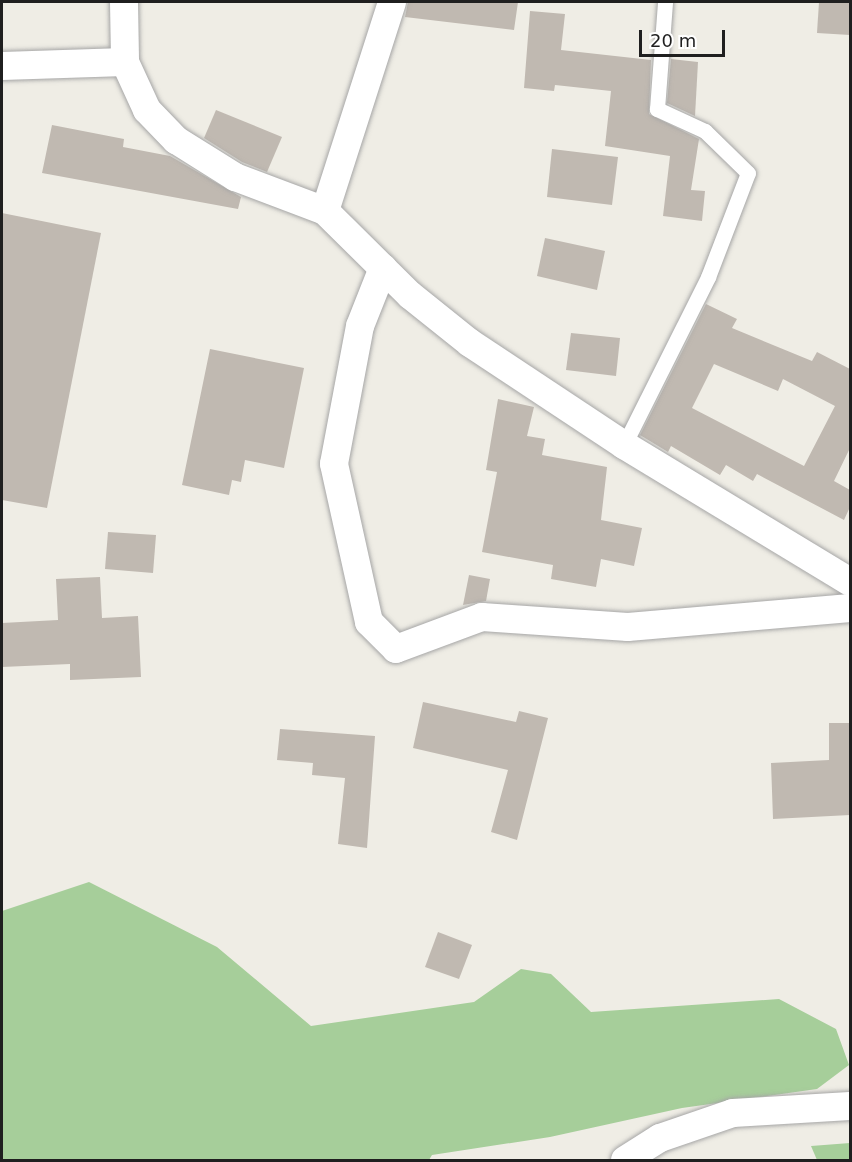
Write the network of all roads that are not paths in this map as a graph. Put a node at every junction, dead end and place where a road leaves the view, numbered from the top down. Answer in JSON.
{"nodes":[{"id":1,"x":124,"y":2,"type":"edge"},
{"id":2,"x":392,"y":2,"type":"edge"},
{"id":3,"x":665,"y":2,"type":"edge"},
{"id":4,"x":125,"y":62,"type":"junction"},
{"id":5,"x":2,"y":66,"type":"edge"},
{"id":6,"x":325,"y":211,"type":"junction"},
{"id":7,"x":383,"y":268,"type":"junction"},
{"id":8,"x":624,"y":445,"type":"junction"},
{"id":9,"x":850,"y":582,"type":"edge"},
{"id":10,"x":850,"y":608,"type":"edge"},
{"id":11,"x":850,"y":1106,"type":"edge"},
{"id":12,"x":625,"y":1161,"type":"edge"}],
"edges":[{"from":1,"to":4,"type":"street"},
{"from":2,"to":6,"type":"street"},
{"from":3,"to":8,"type":"lane"},
{"from":4,"to":5,"type":"street"},
{"from":4,"to":6,"type":"street"},
{"from":6,"to":7,"type":"street"},
{"from":7,"to":8,"type":"street"},
{"from":7,"to":10,"type":"street"},
{"from":8,"to":9,"type":"street"},
{"from":11,"to":12,"type":"street"}]}
